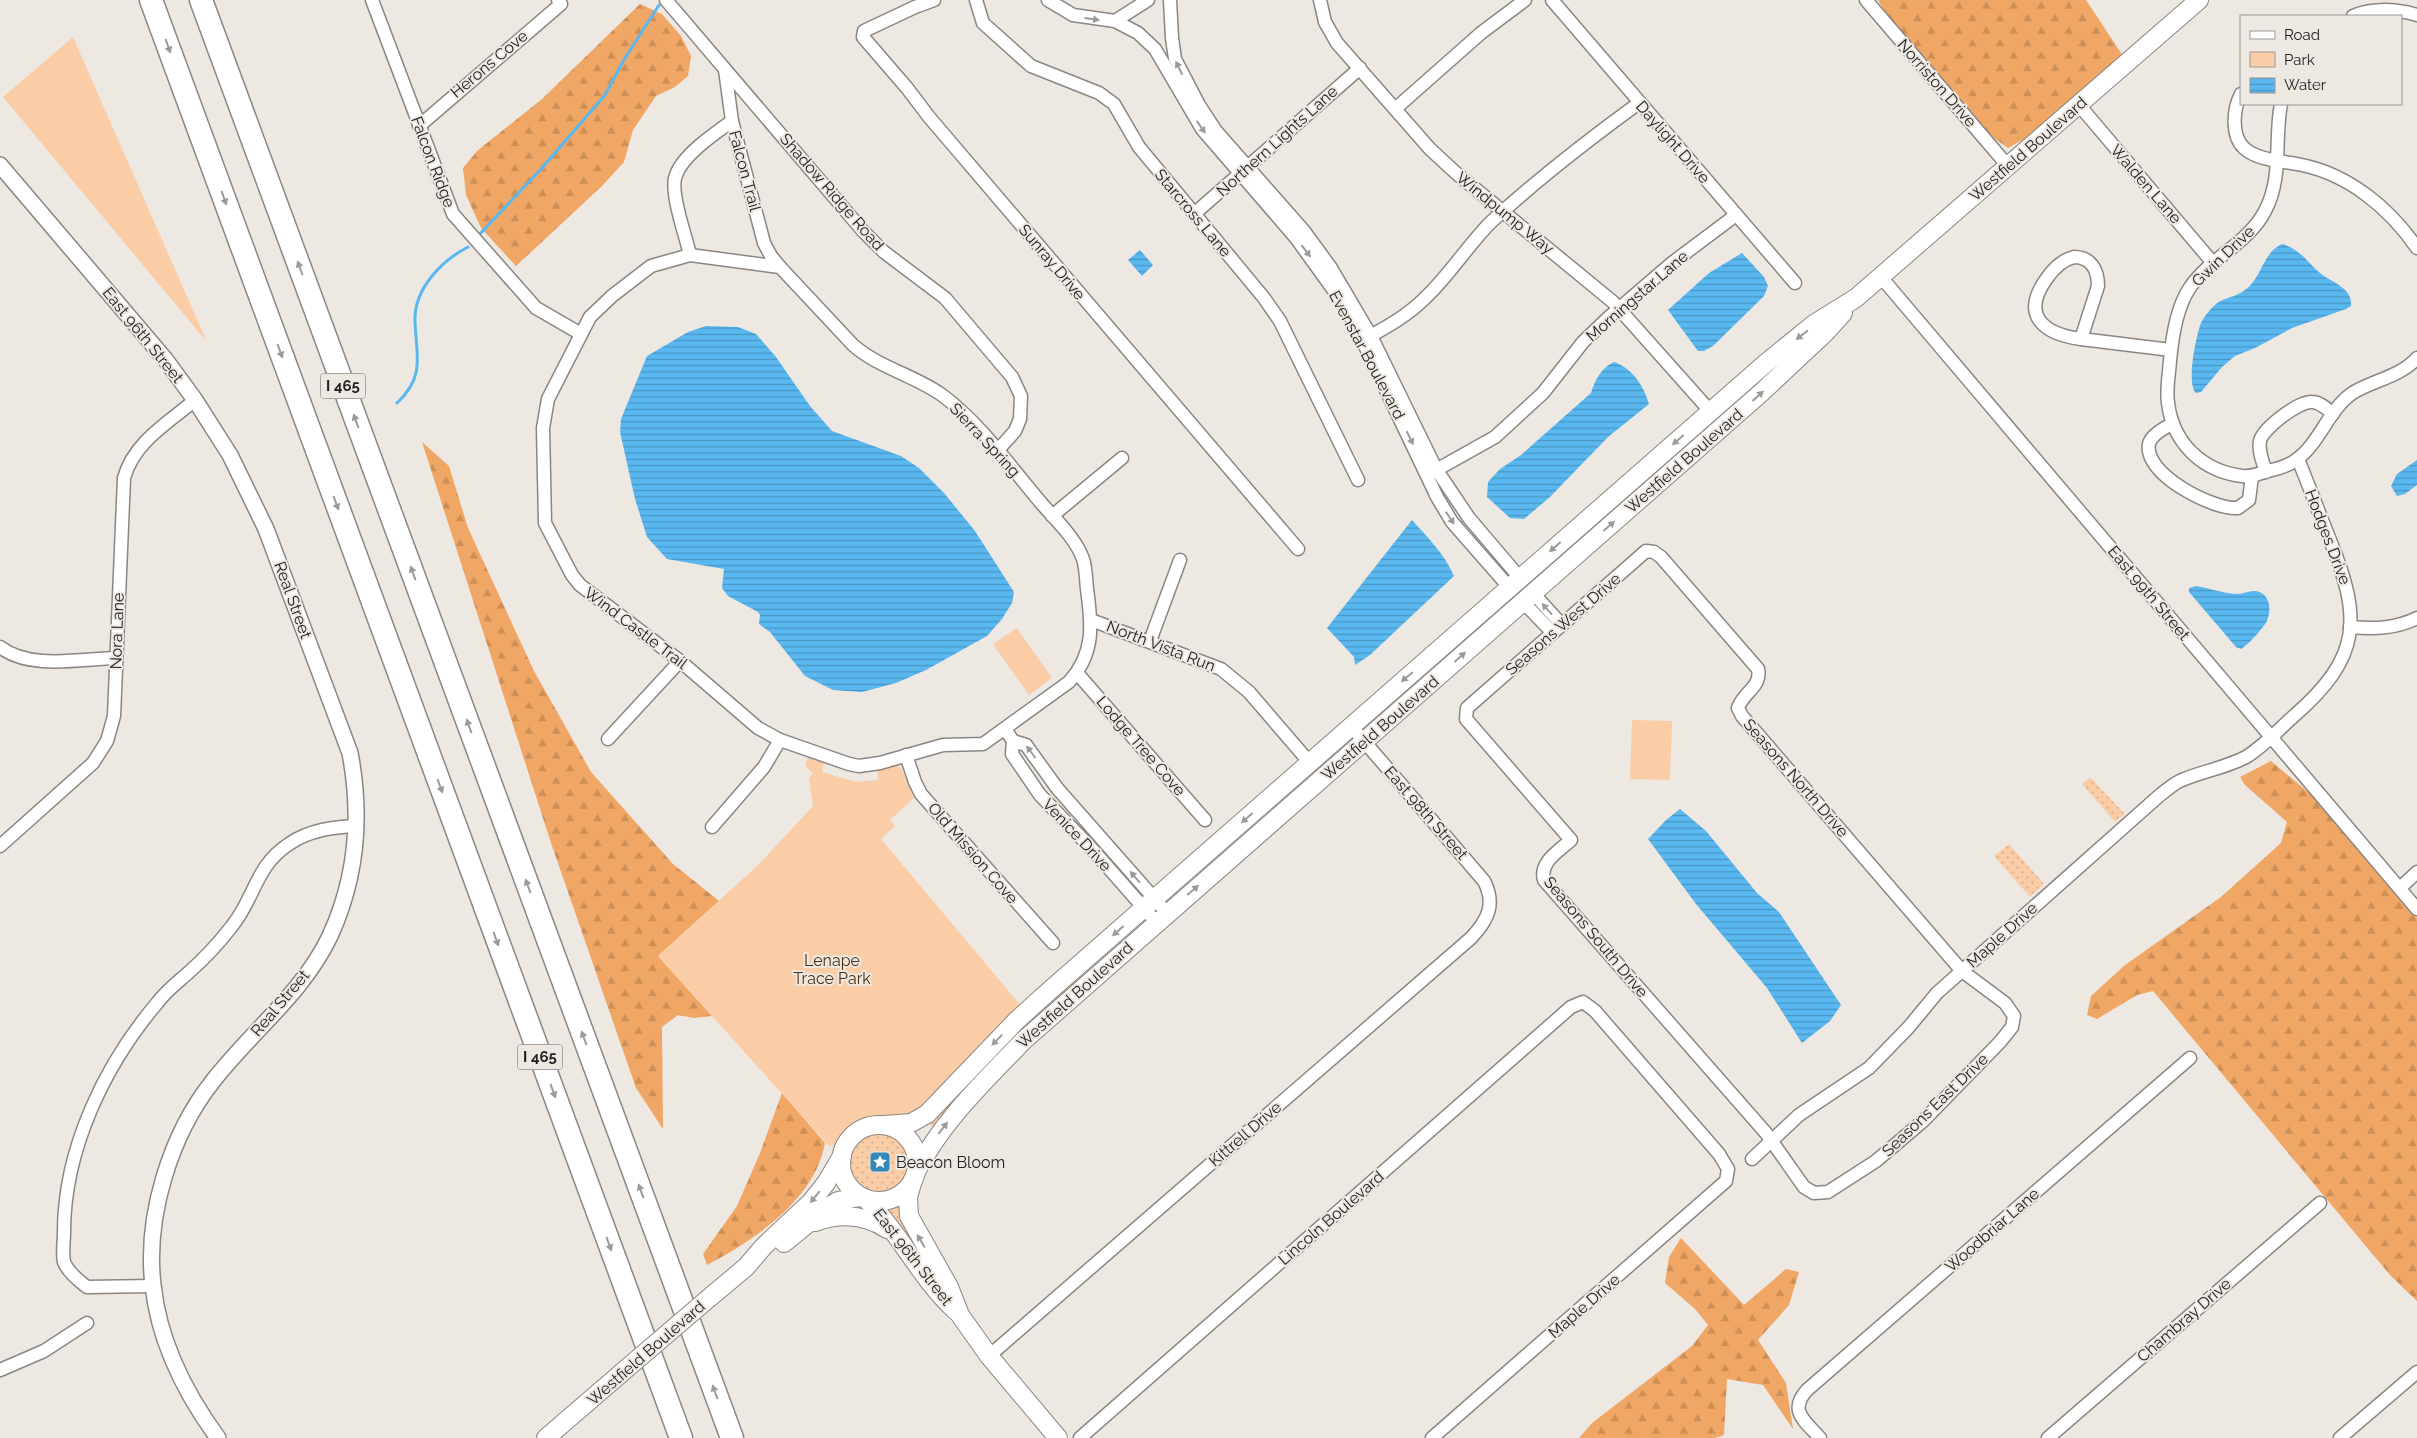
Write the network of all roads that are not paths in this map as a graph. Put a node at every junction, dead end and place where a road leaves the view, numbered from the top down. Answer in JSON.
{"nodes":[{"id":1,"x":151,"y":0,"type":"edge"},
{"id":2,"x":201,"y":0,"type":"edge"},
{"id":3,"x":372,"y":0,"type":"edge"},
{"id":4,"x":934,"y":0,"type":"edge"},
{"id":5,"x":976,"y":0,"type":"edge"},
{"id":6,"x":1048,"y":0,"type":"edge"},
{"id":7,"x":1148,"y":0,"type":"edge"},
{"id":8,"x":1170,"y":0,"type":"edge"},
{"id":9,"x":1320,"y":0,"type":"edge"},
{"id":10,"x":1525,"y":0,"type":"edge"},
{"id":11,"x":1552,"y":0,"type":"edge"},
{"id":12,"x":1866,"y":0,"type":"edge"},
{"id":13,"x":2199,"y":0,"type":"edge"},
{"id":14,"x":560,"y":2,"type":"edge"},
{"id":15,"x":669,"y":3,"type":"edge"},
{"id":16,"x":2369,"y":6,"type":"edge"},
{"id":17,"x":2417,"y":14,"type":"edge"},
{"id":18,"x":2355,"y":15,"type":"edge"},
{"id":19,"x":1115,"y":21,"type":"junction"},
{"id":20,"x":1360,"y":68,"type":"junction"},
{"id":21,"x":725,"y":70,"type":"junction"},
{"id":22,"x":2240,"y":96,"type":"edge"},
{"id":23,"x":1639,"y":103,"type":"junction"},
{"id":24,"x":2079,"y":105,"type":"junction"},
{"id":25,"x":2281,"y":105,"type":"edge"},
{"id":26,"x":1395,"y":109,"type":"junction"},
{"id":27,"x":732,"y":122,"type":"junction"},
{"id":28,"x":418,"y":126,"type":"junction"},
{"id":29,"x":2277,"y":160,"type":"junction"},
{"id":30,"x":0,"y":165,"type":"edge"},
{"id":31,"x":2008,"y":166,"type":"junction"},
{"id":32,"x":1243,"y":171,"type":"junction"},
{"id":33,"x":1503,"y":212,"type":"junction"},
{"id":34,"x":1194,"y":214,"type":"junction"},
{"id":35,"x":1736,"y":215,"type":"junction"},
{"id":36,"x":2417,"y":248,"type":"edge"},
{"id":37,"x":690,"y":255,"type":"junction"},
{"id":38,"x":2213,"y":263,"type":"junction"},
{"id":39,"x":780,"y":267,"type":"junction"},
{"id":40,"x":1881,"y":277,"type":"junction"},
{"id":41,"x":1795,"y":283,"type":"dead end"},
{"id":42,"x":1856,"y":298,"type":"junction"},
{"id":43,"x":1619,"y":308,"type":"junction"},
{"id":44,"x":581,"y":334,"type":"junction"},
{"id":45,"x":1367,"y":338,"type":"junction"},
{"id":46,"x":2081,"y":338,"type":"junction"},
{"id":47,"x":2171,"y":350,"type":"junction"},
{"id":48,"x":2417,"y":358,"type":"edge"},
{"id":49,"x":195,"y":400,"type":"junction"},
{"id":50,"x":1710,"y":412,"type":"junction"},
{"id":51,"x":2332,"y":414,"type":"junction"},
{"id":52,"x":2172,"y":424,"type":"junction"},
{"id":53,"x":998,"y":451,"type":"junction"},
{"id":54,"x":1122,"y":458,"type":"dead end"},
{"id":55,"x":2298,"y":459,"type":"junction"},
{"id":56,"x":1431,"y":472,"type":"junction"},
{"id":57,"x":2266,"y":472,"type":"junction"},
{"id":58,"x":2252,"y":476,"type":"junction"},
{"id":59,"x":1358,"y":480,"type":"dead end"},
{"id":60,"x":1052,"y":516,"type":"junction"},
{"id":61,"x":263,"y":521,"type":"joint"},
{"id":62,"x":1298,"y":549,"type":"dead end"},
{"id":63,"x":1662,"y":557,"type":"joint"},
{"id":64,"x":1180,"y":560,"type":"dead end"},
{"id":65,"x":1514,"y":582,"type":"junction"},
{"id":66,"x":1528,"y":597,"type":"junction"},
{"id":67,"x":2417,"y":618,"type":"edge"},
{"id":68,"x":1091,"y":620,"type":"junction"},
{"id":69,"x":2350,"y":627,"type":"junction"},
{"id":70,"x":1557,"y":629,"type":"junction"},
{"id":71,"x":1150,"y":641,"type":"junction"},
{"id":72,"x":0,"y":648,"type":"edge"},
{"id":73,"x":116,"y":658,"type":"junction"},
{"id":74,"x":680,"y":661,"type":"junction"},
{"id":75,"x":1077,"y":673,"type":"junction"},
{"id":76,"x":1467,"y":708,"type":"joint"},
{"id":77,"x":1351,"y":726,"type":"junction"},
{"id":78,"x":1005,"y":729,"type":"junction"},
{"id":79,"x":2271,"y":737,"type":"junction"},
{"id":80,"x":608,"y":739,"type":"dead end"},
{"id":81,"x":780,"y":740,"type":"junction"},
{"id":82,"x":1013,"y":741,"type":"junction"},
{"id":83,"x":1364,"y":741,"type":"junction"},
{"id":84,"x":906,"y":755,"type":"junction"},
{"id":85,"x":1310,"y":763,"type":"junction"},
{"id":86,"x":1205,"y":820,"type":"dead end"},
{"id":87,"x":357,"y":826,"type":"junction"},
{"id":88,"x":712,"y":827,"type":"dead end"},
{"id":89,"x":0,"y":846,"type":"edge"},
{"id":90,"x":2417,"y":872,"type":"edge"},
{"id":91,"x":2400,"y":888,"type":"junction"},
{"id":92,"x":1149,"y":904,"type":"junction"},
{"id":93,"x":1491,"y":905,"type":"joint"},
{"id":94,"x":2417,"y":909,"type":"edge"},
{"id":95,"x":1162,"y":918,"type":"junction"},
{"id":96,"x":1053,"y":943,"type":"dead end"},
{"id":97,"x":1962,"y":971,"type":"junction"},
{"id":98,"x":2190,"y":1058,"type":"dead end"},
{"id":99,"x":885,"y":1126,"type":"junction"},
{"id":100,"x":1772,"y":1141,"type":"junction"},
{"id":101,"x":842,"y":1156,"type":"junction"},
{"id":102,"x":1752,"y":1159,"type":"dead end"},
{"id":103,"x":1728,"y":1169,"type":"joint"},
{"id":104,"x":915,"y":1174,"type":"junction"},
{"id":105,"x":864,"y":1198,"type":"junction"},
{"id":106,"x":2320,"y":1203,"type":"dead end"},
{"id":107,"x":805,"y":1226,"type":"junction"},
{"id":108,"x":893,"y":1232,"type":"junction"},
{"id":109,"x":746,"y":1268,"type":"junction"},
{"id":110,"x":153,"y":1286,"type":"junction"},
{"id":111,"x":960,"y":1315,"type":"junction"},
{"id":112,"x":87,"y":1322,"type":"dead end"},
{"id":113,"x":989,"y":1356,"type":"junction"},
{"id":114,"x":0,"y":1370,"type":"edge"},
{"id":115,"x":2417,"y":1372,"type":"edge"},
{"id":116,"x":218,"y":1438,"type":"edge"},
{"id":117,"x":546,"y":1438,"type":"edge"},
{"id":118,"x":681,"y":1438,"type":"edge"},
{"id":119,"x":732,"y":1438,"type":"edge"},
{"id":120,"x":1058,"y":1438,"type":"edge"},
{"id":121,"x":1080,"y":1438,"type":"edge"},
{"id":122,"x":1432,"y":1438,"type":"edge"},
{"id":123,"x":1820,"y":1438,"type":"edge"},
{"id":124,"x":2048,"y":1438,"type":"edge"},
{"id":125,"x":2340,"y":1438,"type":"edge"}],
"edges":[{"from":1,"to":118,"type":"highway","number":"I 465","one_way":true},
{"from":119,"to":2,"type":"highway","number":"I 465","one_way":true},
{"from":3,"to":28,"type":"street","name":"Falcon Ridge"},
{"from":4,"to":62,"type":"street","name":"Sunray Drive"},
{"from":5,"to":34,"type":"street","name":"Starcross Lane"},
{"from":6,"to":19,"type":"street","name":"Evenstar Boulevard","one_way":true},
{"from":7,"to":19,"type":"street"},
{"from":32,"to":8,"type":"street","name":"Evenstar Boulevard","one_way":true},
{"from":9,"to":20,"type":"street","name":"Windpump Way"},
{"from":10,"to":26,"type":"street"},
{"from":11,"to":23,"type":"street","name":"Daylight Drive"},
{"from":12,"to":31,"type":"street","name":"Norriston Drive"},
{"from":13,"to":24,"type":"main road","name":"Westfield Boulevard"},
{"from":14,"to":28,"type":"street","name":"Herons Cove"},
{"from":15,"to":21,"type":"street","name":"Shadow Ridge Road"},
{"from":16,"to":17,"type":"street"},
{"from":16,"to":18,"type":"street"},
{"from":19,"to":32,"type":"street","name":"Evenstar Boulevard","one_way":true},
{"from":20,"to":26,"type":"street","name":"Windpump Way"},
{"from":20,"to":32,"type":"street","name":"Northern Lights Lane"},
{"from":21,"to":27,"type":"street","name":"Falcon Trail"},
{"from":21,"to":53,"type":"street","name":"Shadow Ridge Road"},
{"from":22,"to":29,"type":"street"},
{"from":23,"to":33,"type":"street"},
{"from":23,"to":35,"type":"street","name":"Daylight Drive"},
{"from":24,"to":31,"type":"main road","name":"Westfield Boulevard"},
{"from":24,"to":38,"type":"street","name":"Walden Lane"},
{"from":25,"to":29,"type":"street","name":"Gwin Drive"},
{"from":26,"to":33,"type":"street","name":"Windpump Way"},
{"from":27,"to":37,"type":"street"},
{"from":27,"to":39,"type":"street","name":"Falcon Trail"},
{"from":28,"to":44,"type":"street","name":"Falcon Ridge"},
{"from":29,"to":36,"type":"street"},
{"from":29,"to":38,"type":"street","name":"Gwin Drive"},
{"from":30,"to":49,"type":"street","name":"East 96th Street"},
{"from":31,"to":40,"type":"main road","name":"Westfield Boulevard"},
{"from":32,"to":34,"type":"street","name":"Northern Lights Lane"},
{"from":32,"to":45,"type":"street","name":"Evenstar Boulevard"},
{"from":33,"to":43,"type":"street","name":"Windpump Way"},
{"from":33,"to":45,"type":"street"},
{"from":34,"to":59,"type":"street","name":"Starcross Lane"},
{"from":35,"to":41,"type":"street","name":"Daylight Drive"},
{"from":35,"to":43,"type":"street","name":"Morningstar Lane"},
{"from":37,"to":39,"type":"street"},
{"from":37,"to":44,"type":"street","name":"Wind Castle Trail"},
{"from":38,"to":47,"type":"street","name":"Gwin Drive"},
{"from":39,"to":53,"type":"street","name":"Sierra Spring"},
{"from":40,"to":42,"type":"main road","name":"Westfield Boulevard"},
{"from":40,"to":79,"type":"street","name":"East 99th Street"},
{"from":42,"to":50,"type":"main road","name":"Westfield Boulevard","one_way":true},
{"from":66,"to":42,"type":"main road","name":"Westfield Boulevard","one_way":true},
{"from":43,"to":50,"type":"street","name":"Windpump Way"},
{"from":43,"to":56,"type":"street","name":"Morningstar Lane"},
{"from":44,"to":74,"type":"street","name":"Wind Castle Trail"},
{"from":45,"to":56,"type":"street","name":"Evenstar Boulevard"},
{"from":46,"to":46,"type":"street"},
{"from":46,"to":47,"type":"street"},
{"from":47,"to":52,"type":"street","name":"Gwin Drive"},
{"from":48,"to":51,"type":"street"},
{"from":49,"to":61,"type":"street","name":"East 96th Street"},
{"from":49,"to":73,"type":"street","name":"Nora Lane"},
{"from":50,"to":65,"type":"main road","name":"Westfield Boulevard","one_way":true},
{"from":51,"to":55,"type":"street"},
{"from":51,"to":57,"type":"street"},
{"from":52,"to":58,"type":"street"},
{"from":52,"to":58,"type":"street"},
{"from":53,"to":60,"type":"street","name":"Sierra Spring"},
{"from":54,"to":60,"type":"street"},
{"from":55,"to":57,"type":"street"},
{"from":55,"to":69,"type":"street","name":"Hodges Drive"},
{"from":56,"to":65,"type":"street","name":"Evenstar Boulevard"},
{"from":57,"to":58,"type":"street"},
{"from":60,"to":68,"type":"street","name":"Sierra Spring"},
{"from":61,"to":87,"type":"street","name":"Real Street"},
{"from":63,"to":70,"type":"street","name":"Seasons West Drive"},
{"from":63,"to":97,"type":"street","name":"Seasons North Drive"},
{"from":64,"to":71,"type":"street"},
{"from":65,"to":77,"type":"main road","name":"Westfield Boulevard","one_way":true},
{"from":66,"to":70,"type":"street"},
{"from":83,"to":66,"type":"main road","name":"Westfield Boulevard","one_way":true},
{"from":67,"to":69,"type":"street"},
{"from":68,"to":71,"type":"street","name":"North Vista Run"},
{"from":68,"to":75,"type":"street","name":"Sierra Spring"},
{"from":69,"to":79,"type":"street","name":"Hodges Drive"},
{"from":70,"to":76,"type":"street","name":"Seasons West Drive"},
{"from":71,"to":85,"type":"street","name":"North Vista Run"},
{"from":72,"to":73,"type":"street"},
{"from":73,"to":89,"type":"street","name":"Nora Lane"},
{"from":74,"to":80,"type":"street"},
{"from":74,"to":81,"type":"street","name":"Wind Castle Trail"},
{"from":75,"to":78,"type":"street","name":"Sierra Spring"},
{"from":75,"to":86,"type":"street","name":"Lodge Tree Cove"},
{"from":76,"to":100,"type":"street","name":"Seasons South Drive"},
{"from":77,"to":83,"type":"street","name":"East 98th Street"},
{"from":77,"to":85,"type":"main road","name":"Westfield Boulevard"},
{"from":78,"to":82,"type":"street","name":"Venice Drive"},
{"from":78,"to":84,"type":"street","name":"Wind Castle Trail"},
{"from":79,"to":91,"type":"street","name":"East 99th Street"},
{"from":79,"to":97,"type":"street","name":"Maple Drive"},
{"from":81,"to":84,"type":"street","name":"Wind Castle Trail"},
{"from":81,"to":88,"type":"street"},
{"from":92,"to":82,"type":"street","name":"Venice Drive","one_way":true},
{"from":82,"to":92,"type":"street","name":"Venice Drive"},
{"from":83,"to":93,"type":"street","name":"East 98th Street"},
{"from":95,"to":83,"type":"main road","name":"Westfield Boulevard","one_way":true},
{"from":84,"to":96,"type":"street","name":"Old Mission Cove"},
{"from":85,"to":92,"type":"main road","name":"Westfield Boulevard","one_way":true},
{"from":87,"to":110,"type":"street","name":"Real Street"},
{"from":87,"to":110,"type":"street"},
{"from":90,"to":91,"type":"street"},
{"from":91,"to":94,"type":"street","name":"East 99th Street"},
{"from":92,"to":95,"type":"street","name":"Venice Drive"},
{"from":92,"to":99,"type":"main road","name":"Westfield Boulevard","one_way":true},
{"from":93,"to":113,"type":"street","name":"Kittrell Drive"},
{"from":104,"to":95,"type":"main road","name":"Westfield Boulevard","one_way":true},
{"from":97,"to":100,"type":"street","name":"Maple Drive"},
{"from":97,"to":100,"type":"street","name":"Seasons East Drive"},
{"from":98,"to":123,"type":"street","name":"Woodbriar Lane"},
{"from":99,"to":101,"type":"main road"},
{"from":99,"to":104,"type":"main road"},
{"from":100,"to":102,"type":"street","name":"Maple Drive"},
{"from":101,"to":105,"type":"main road"},
{"from":101,"to":109,"type":"main road","name":"Westfield Boulevard","one_way":true},
{"from":103,"to":121,"type":"street","name":"Lincoln Boulevard"},
{"from":103,"to":122,"type":"street","name":"Maple Drive"},
{"from":104,"to":105,"type":"main road"},
{"from":111,"to":104,"type":"main road","name":"East 96th Street","one_way":true},
{"from":105,"to":107,"type":"main road","name":"Westfield Boulevard"},
{"from":105,"to":108,"type":"main road","name":"East 96th Street"},
{"from":106,"to":124,"type":"street","name":"Chambray Drive"},
{"from":107,"to":108,"type":"main road"},
{"from":107,"to":109,"type":"main road","name":"Westfield Boulevard"},
{"from":108,"to":111,"type":"main road","name":"East 96th Street"},
{"from":109,"to":117,"type":"main road","name":"Westfield Boulevard","bridge":true},
{"from":110,"to":116,"type":"street","name":"Real Street"},
{"from":111,"to":113,"type":"main road","name":"East 96th Street"},
{"from":112,"to":114,"type":"street"},
{"from":113,"to":120,"type":"main road","name":"East 96th Street"},
{"from":115,"to":125,"type":"street"}]}
